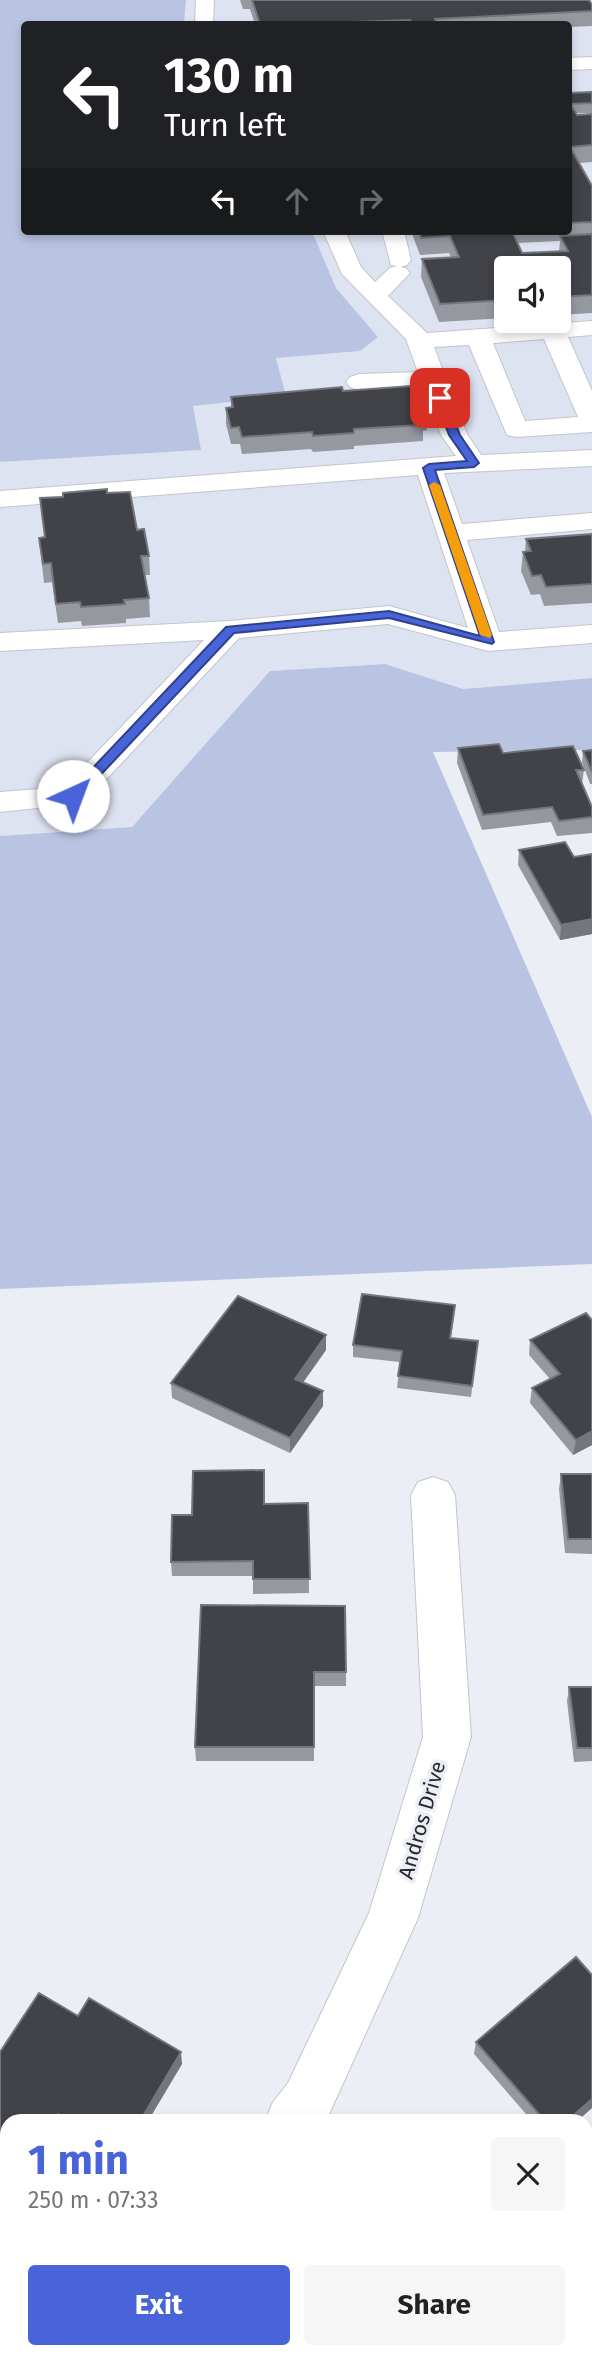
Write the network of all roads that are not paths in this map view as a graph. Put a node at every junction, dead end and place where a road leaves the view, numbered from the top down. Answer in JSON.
{"nodes":[{"id":1,"x":205,"y":0,"type":"edge"},
{"id":2,"x":204,"y":21,"type":"edge"},
{"id":3,"x":592,"y":63,"type":"edge"},
{"id":4,"x":572,"y":64,"type":"edge"},
{"id":5,"x":336,"y":235,"type":"edge"},
{"id":6,"x":394,"y":235,"type":"edge"},
{"id":7,"x":373,"y":296,"type":"junction"},
{"id":8,"x":592,"y":328,"type":"edge"},
{"id":9,"x":571,"y":330,"type":"edge"},
{"id":10,"x":523,"y":333,"type":"edge"},
{"id":11,"x":554,"y":333,"type":"edge"},
{"id":12,"x":478,"y":336,"type":"junction"},
{"id":13,"x":419,"y":341,"type":"junction"},
{"id":14,"x":433,"y":379,"type":"junction"},
{"id":15,"x":359,"y":382,"type":"dead end"},
{"id":16,"x":592,"y":422,"type":"edge"},
{"id":17,"x":592,"y":458,"type":"edge"},
{"id":18,"x":474,"y":463,"type":"junction"},
{"id":19,"x":429,"y":468,"type":"junction"},
{"id":20,"x":0,"y":499,"type":"edge"},
{"id":21,"x":592,"y":522,"type":"edge"},
{"id":22,"x":451,"y":533,"type":"junction"},
{"id":23,"x":230,"y":630,"type":"junction"},
{"id":24,"x":592,"y":634,"type":"edge"},
{"id":25,"x":0,"y":642,"type":"edge"},
{"id":26,"x":488,"y":642,"type":"junction"},
{"id":27,"x":0,"y":802,"type":"edge"},
{"id":28,"x":433,"y":1495,"type":"dead end"},
{"id":29,"x":298,"y":2114,"type":"edge"}],
"edges":[{"from":1,"to":2,"type":"street"},
{"from":3,"to":4,"type":"street"},
{"from":5,"to":7,"type":"street"},
{"from":6,"to":7,"type":"street"},
{"from":7,"to":13,"type":"street"},
{"from":8,"to":9,"type":"street"},
{"from":10,"to":12,"type":"street"},
{"from":11,"to":16,"type":"street"},
{"from":12,"to":13,"type":"street"},
{"from":12,"to":16,"type":"street"},
{"from":13,"to":14,"type":"street"},
{"from":14,"to":15,"type":"street"},
{"from":14,"to":18,"type":"street"},
{"from":17,"to":18,"type":"street"},
{"from":18,"to":19,"type":"street"},
{"from":19,"to":20,"type":"street"},
{"from":19,"to":22,"type":"street"},
{"from":21,"to":22,"type":"street"},
{"from":22,"to":26,"type":"street"},
{"from":23,"to":25,"type":"street"},
{"from":23,"to":26,"type":"street"},
{"from":23,"to":27,"type":"street"},
{"from":24,"to":26,"type":"street"},
{"from":28,"to":29,"type":"street","name":"Andros Drive"}]}
